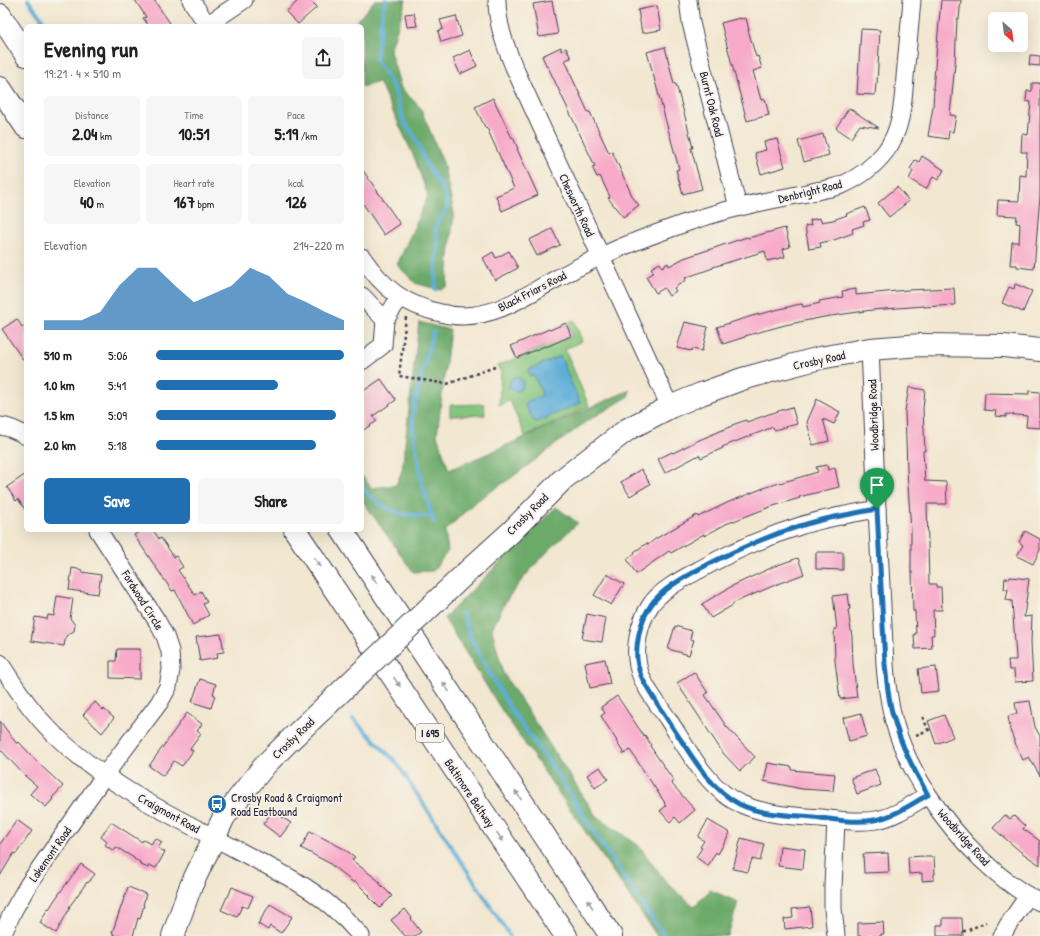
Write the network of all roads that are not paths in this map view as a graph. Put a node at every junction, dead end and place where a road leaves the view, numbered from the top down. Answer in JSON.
{"nodes":[{"id":1,"x":191,"y":0,"type":"edge"},
{"id":2,"x":244,"y":0,"type":"edge"},
{"id":3,"x":497,"y":0,"type":"edge"},
{"id":4,"x":688,"y":0,"type":"edge"},
{"id":5,"x":912,"y":0,"type":"edge"},
{"id":6,"x":0,"y":16,"type":"edge"},
{"id":7,"x":207,"y":24,"type":"edge"},
{"id":8,"x":209,"y":24,"type":"edge"},
{"id":9,"x":24,"y":52,"type":"edge"},
{"id":10,"x":0,"y":88,"type":"edge"},
{"id":11,"x":24,"y":124,"type":"edge"},
{"id":12,"x":738,"y":207,"type":"junction"},
{"id":13,"x":601,"y":256,"type":"junction"},
{"id":14,"x":364,"y":265,"type":"edge"},
{"id":15,"x":364,"y":298,"type":"edge"},
{"id":16,"x":404,"y":300,"type":"junction"},
{"id":17,"x":385,"y":320,"type":"junction"},
{"id":18,"x":870,"y":349,"type":"junction"},
{"id":19,"x":1040,"y":350,"type":"edge"},
{"id":20,"x":364,"y":359,"type":"edge"},
{"id":21,"x":670,"y":407,"type":"junction"},
{"id":22,"x":0,"y":426,"type":"edge"},
{"id":23,"x":24,"y":435,"type":"edge"},
{"id":24,"x":877,"y":509,"type":"junction"},
{"id":25,"x":99,"y":532,"type":"edge"},
{"id":26,"x":296,"y":532,"type":"edge"},
{"id":27,"x":343,"y":532,"type":"edge"},
{"id":28,"x":0,"y":663,"type":"edge"},
{"id":29,"x":104,"y":776,"type":"junction"},
{"id":30,"x":928,"y":795,"type":"junction"},
{"id":31,"x":836,"y":820,"type":"junction"},
{"id":32,"x":214,"y":838,"type":"junction"},
{"id":33,"x":1034,"y":899,"type":"edge"},
{"id":34,"x":2,"y":936,"type":"edge"},
{"id":35,"x":172,"y":936,"type":"edge"},
{"id":36,"x":361,"y":936,"type":"edge"},
{"id":37,"x":566,"y":936,"type":"edge"},
{"id":38,"x":611,"y":936,"type":"edge"},
{"id":39,"x":836,"y":936,"type":"edge"},
{"id":40,"x":1002,"y":936,"type":"edge"}],
"edges":[{"from":1,"to":7,"type":"street"},
{"from":2,"to":8,"type":"street"},
{"from":3,"to":13,"type":"street","name":"Chesworth Road"},
{"from":4,"to":12,"type":"street","name":"Burnt Oak Road"},
{"from":5,"to":12,"type":"street","name":"Denbright Road"},
{"from":6,"to":9,"type":"main road"},
{"from":10,"to":11,"type":"main road"},
{"from":12,"to":13,"type":"street","name":"Denbright Road"},
{"from":13,"to":16,"type":"street","name":"Black Friars Road"},
{"from":13,"to":21,"type":"street","name":"Chesworth Road"},
{"from":14,"to":16,"type":"street","name":"Black Friars Road"},
{"from":15,"to":17,"type":"street"},
{"from":16,"to":17,"type":"street"},
{"from":17,"to":20,"type":"street"},
{"from":18,"to":19,"type":"main road","name":"Crosby Road"},
{"from":18,"to":21,"type":"main road","name":"Crosby Road"},
{"from":18,"to":24,"type":"street","name":"Woodbridge Road"},
{"from":21,"to":32,"type":"main road","name":"Crosby Road","bridge":true},
{"from":22,"to":23,"type":"street"},
{"from":24,"to":30,"type":"street","name":"Woodbridge Road"},
{"from":24,"to":31,"type":"street"},
{"from":25,"to":29,"type":"street","name":"Fordwood Circle"},
{"from":26,"to":37,"type":"main road","name":"Baltimore Beltway","number":"I 695","one_way":true},
{"from":38,"to":27,"type":"main road","one_way":true},
{"from":28,"to":29,"type":"street","name":"Craigmont Road"},
{"from":29,"to":32,"type":"street","name":"Craigmont Road"},
{"from":29,"to":34,"type":"street","name":"Lakemont Road"},
{"from":30,"to":31,"type":"street"},
{"from":30,"to":33,"type":"street","name":"Woodbridge Road"},
{"from":31,"to":39,"type":"street"},
{"from":32,"to":35,"type":"main road","name":"Crosby Road"},
{"from":32,"to":36,"type":"street","name":"Craigmont Road"},
{"from":33,"to":40,"type":"street"}]}
